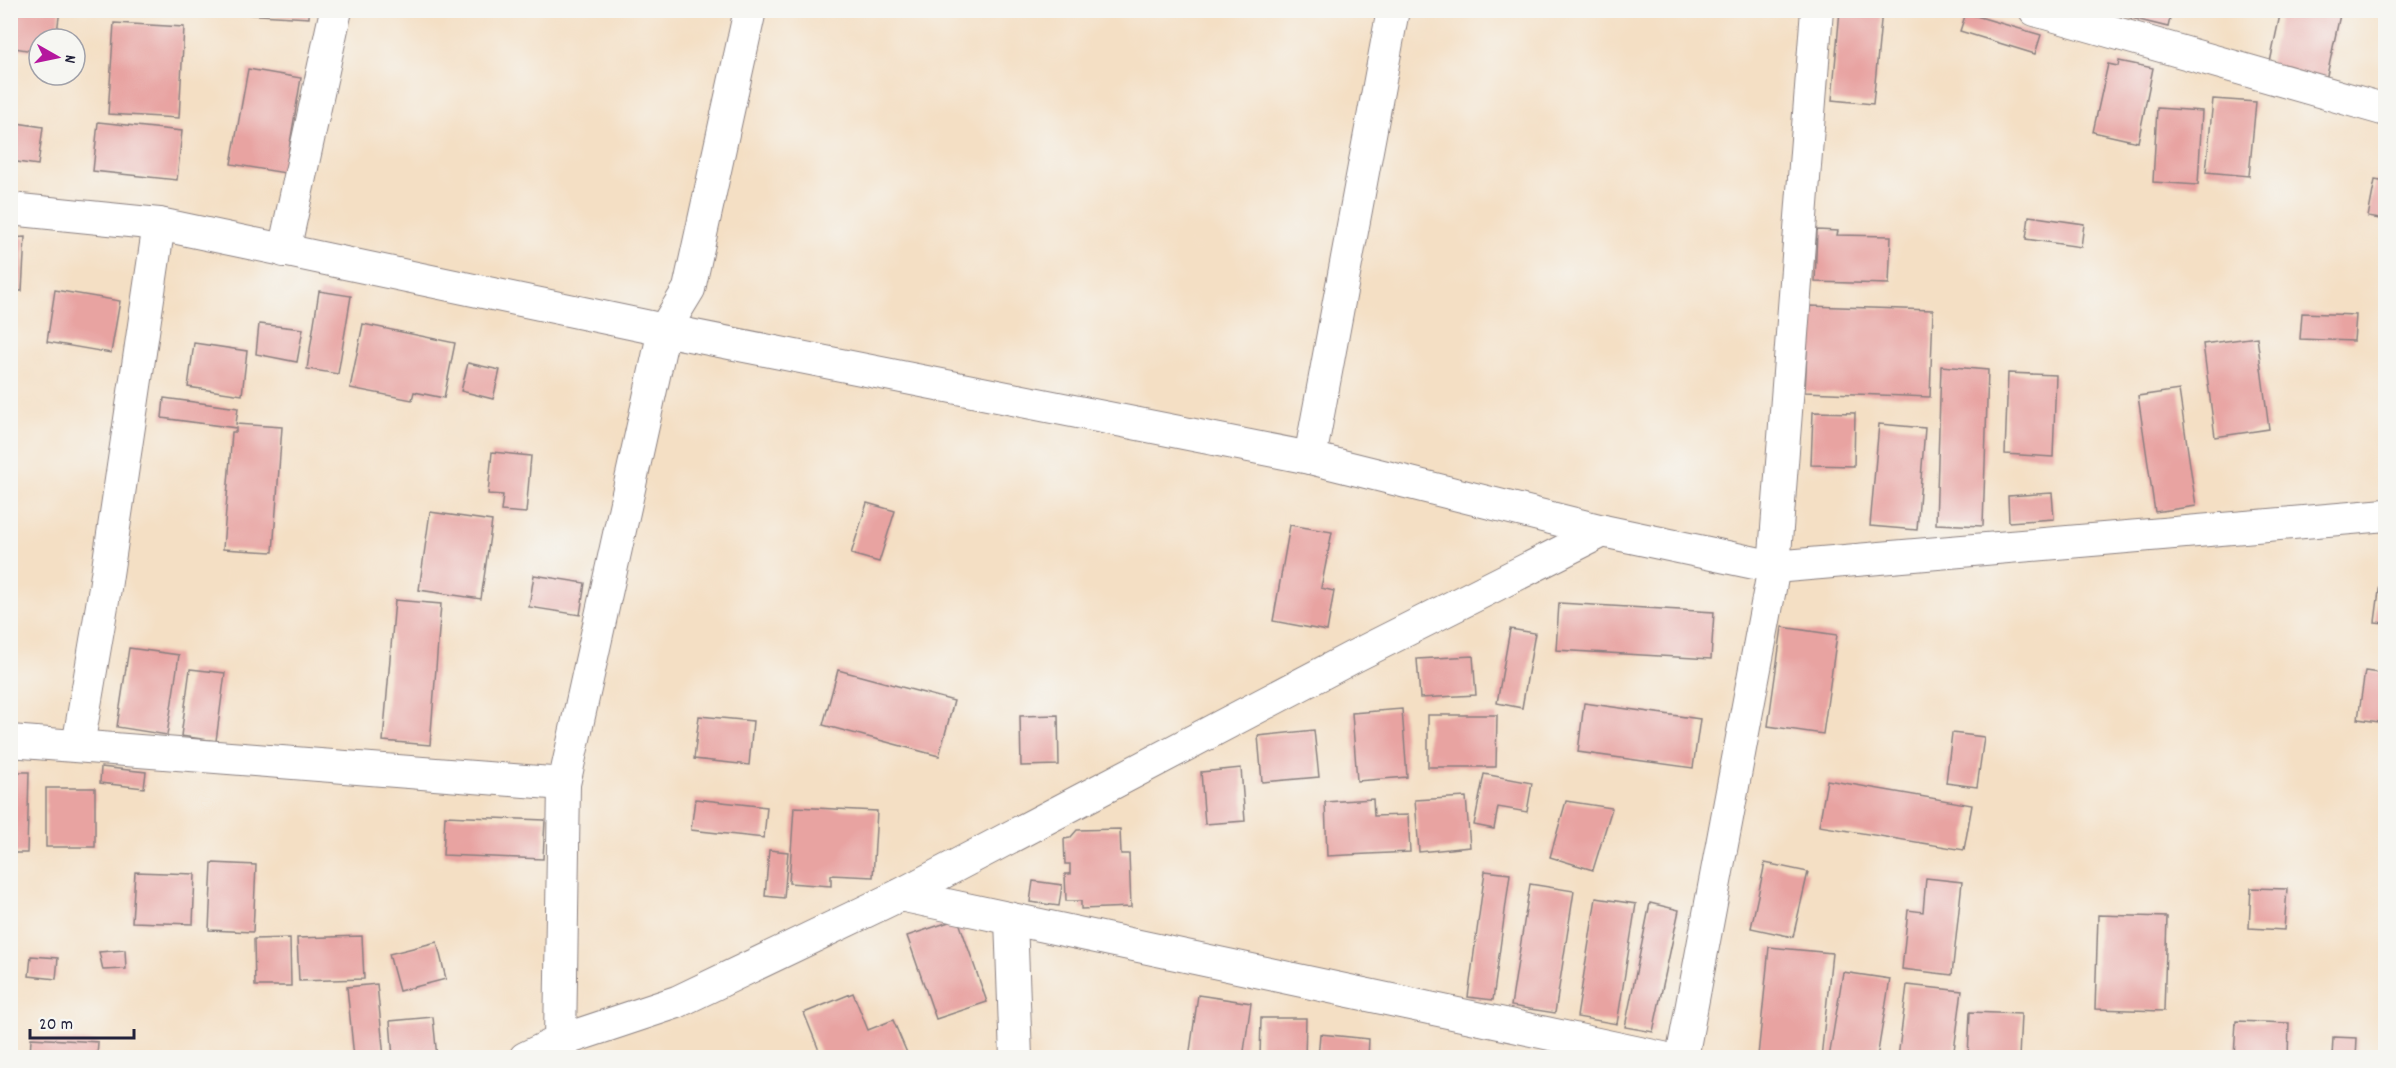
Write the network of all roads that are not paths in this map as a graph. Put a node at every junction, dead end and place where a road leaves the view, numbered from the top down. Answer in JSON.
{"nodes":[{"id":1,"x":336,"y":10,"type":"edge"},
{"id":2,"x":750,"y":10,"type":"edge"},
{"id":3,"x":1393,"y":10,"type":"edge"},
{"id":4,"x":1817,"y":10,"type":"edge"},
{"id":5,"x":2035,"y":10,"type":"edge"},
{"id":6,"x":2100,"y":20,"type":"edge"},
{"id":7,"x":2385,"y":110,"type":"edge"},
{"id":8,"x":10,"y":209,"type":"edge"},
{"id":9,"x":159,"y":224,"type":"junction"},
{"id":10,"x":284,"y":251,"type":"junction"},
{"id":11,"x":664,"y":330,"type":"junction"},
{"id":12,"x":1310,"y":458,"type":"junction"},
{"id":13,"x":2385,"y":516,"type":"edge"},
{"id":14,"x":1603,"y":531,"type":"junction"},
{"id":15,"x":1774,"y":567,"type":"junction"},
{"id":16,"x":10,"y":741,"type":"edge"},
{"id":17,"x":78,"y":746,"type":"junction"},
{"id":18,"x":564,"y":784,"type":"junction"},
{"id":19,"x":900,"y":895,"type":"junction"},
{"id":20,"x":1011,"y":919,"type":"junction"},
{"id":21,"x":561,"y":1049,"type":"edge"},
{"id":22,"x":525,"y":1058,"type":"edge"},
{"id":23,"x":1016,"y":1058,"type":"edge"},
{"id":24,"x":1663,"y":1058,"type":"edge"},
{"id":25,"x":1682,"y":1058,"type":"edge"}],
"edges":[{"from":1,"to":10,"type":"street"},
{"from":2,"to":11,"type":"street"},
{"from":3,"to":12,"type":"street"},
{"from":4,"to":15,"type":"street"},
{"from":5,"to":6,"type":"street"},
{"from":6,"to":7,"type":"street"},
{"from":8,"to":9,"type":"street"},
{"from":9,"to":10,"type":"street"},
{"from":9,"to":17,"type":"street"},
{"from":10,"to":11,"type":"street"},
{"from":11,"to":12,"type":"street"},
{"from":11,"to":18,"type":"street"},
{"from":12,"to":14,"type":"street"},
{"from":13,"to":15,"type":"street"},
{"from":14,"to":15,"type":"street"},
{"from":14,"to":19,"type":"street"},
{"from":15,"to":25,"type":"street"},
{"from":16,"to":17,"type":"street"},
{"from":17,"to":18,"type":"street"},
{"from":18,"to":21,"type":"street"},
{"from":19,"to":20,"type":"street"},
{"from":19,"to":21,"type":"street"},
{"from":20,"to":23,"type":"street"},
{"from":20,"to":24,"type":"street"},
{"from":21,"to":22,"type":"street"}]}
